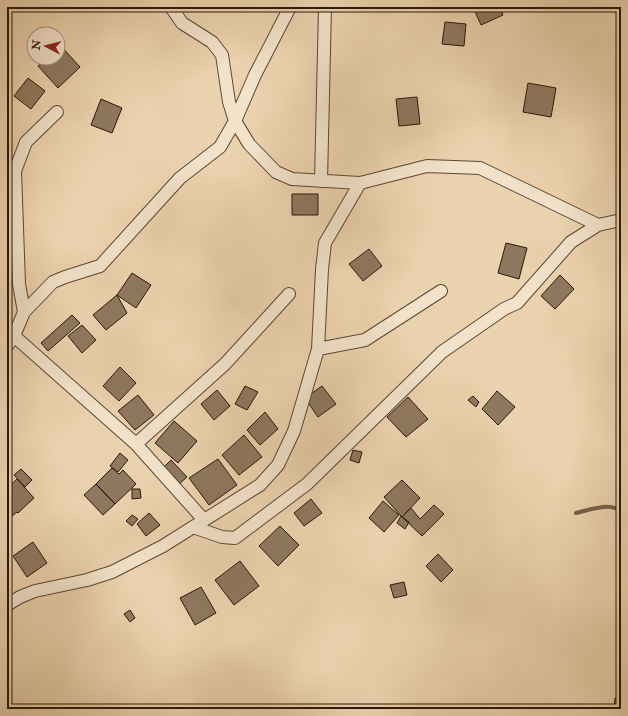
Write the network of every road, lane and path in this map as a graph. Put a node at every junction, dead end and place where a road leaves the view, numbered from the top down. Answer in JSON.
{"nodes":[{"id":1,"x":171,"y":7,"type":"edge"},
{"id":2,"x":290,"y":7,"type":"edge"},
{"id":3,"x":325,"y":7,"type":"edge"},
{"id":4,"x":57,"y":112,"type":"dead end"},
{"id":5,"x":235,"y":121,"type":"junction"},
{"id":6,"x":321,"y":181,"type":"junction"},
{"id":7,"x":360,"y":183,"type":"junction"},
{"id":8,"x":621,"y":220,"type":"edge"},
{"id":9,"x":598,"y":225,"type":"junction"},
{"id":10,"x":441,"y":292,"type":"dead end"},
{"id":11,"x":289,"y":294,"type":"dead end"},
{"id":12,"x":24,"y":312,"type":"junction"},
{"id":13,"x":14,"y":336,"type":"junction"},
{"id":14,"x":7,"y":346,"type":"edge"},
{"id":15,"x":318,"y":349,"type":"junction"},
{"id":16,"x":136,"y":444,"type":"junction"},
{"id":17,"x":204,"y":520,"type":"junction"},
{"id":18,"x":193,"y":527,"type":"junction"},
{"id":19,"x":7,"y":605,"type":"edge"}],
"edges":[{"from":1,"to":5,"type":"street"},
{"from":2,"to":5,"type":"street"},
{"from":3,"to":6,"type":"street"},
{"from":4,"to":12,"type":"street"},
{"from":5,"to":6,"type":"street"},
{"from":5,"to":12,"type":"street"},
{"from":6,"to":7,"type":"street"},
{"from":7,"to":9,"type":"street"},
{"from":7,"to":15,"type":"street"},
{"from":8,"to":9,"type":"street"},
{"from":9,"to":18,"type":"street"},
{"from":10,"to":15,"type":"street"},
{"from":11,"to":16,"type":"street"},
{"from":12,"to":13,"type":"street"},
{"from":13,"to":14,"type":"street"},
{"from":13,"to":16,"type":"street"},
{"from":15,"to":17,"type":"street"},
{"from":16,"to":17,"type":"street"},
{"from":17,"to":18,"type":"street"},
{"from":18,"to":19,"type":"street"}]}
